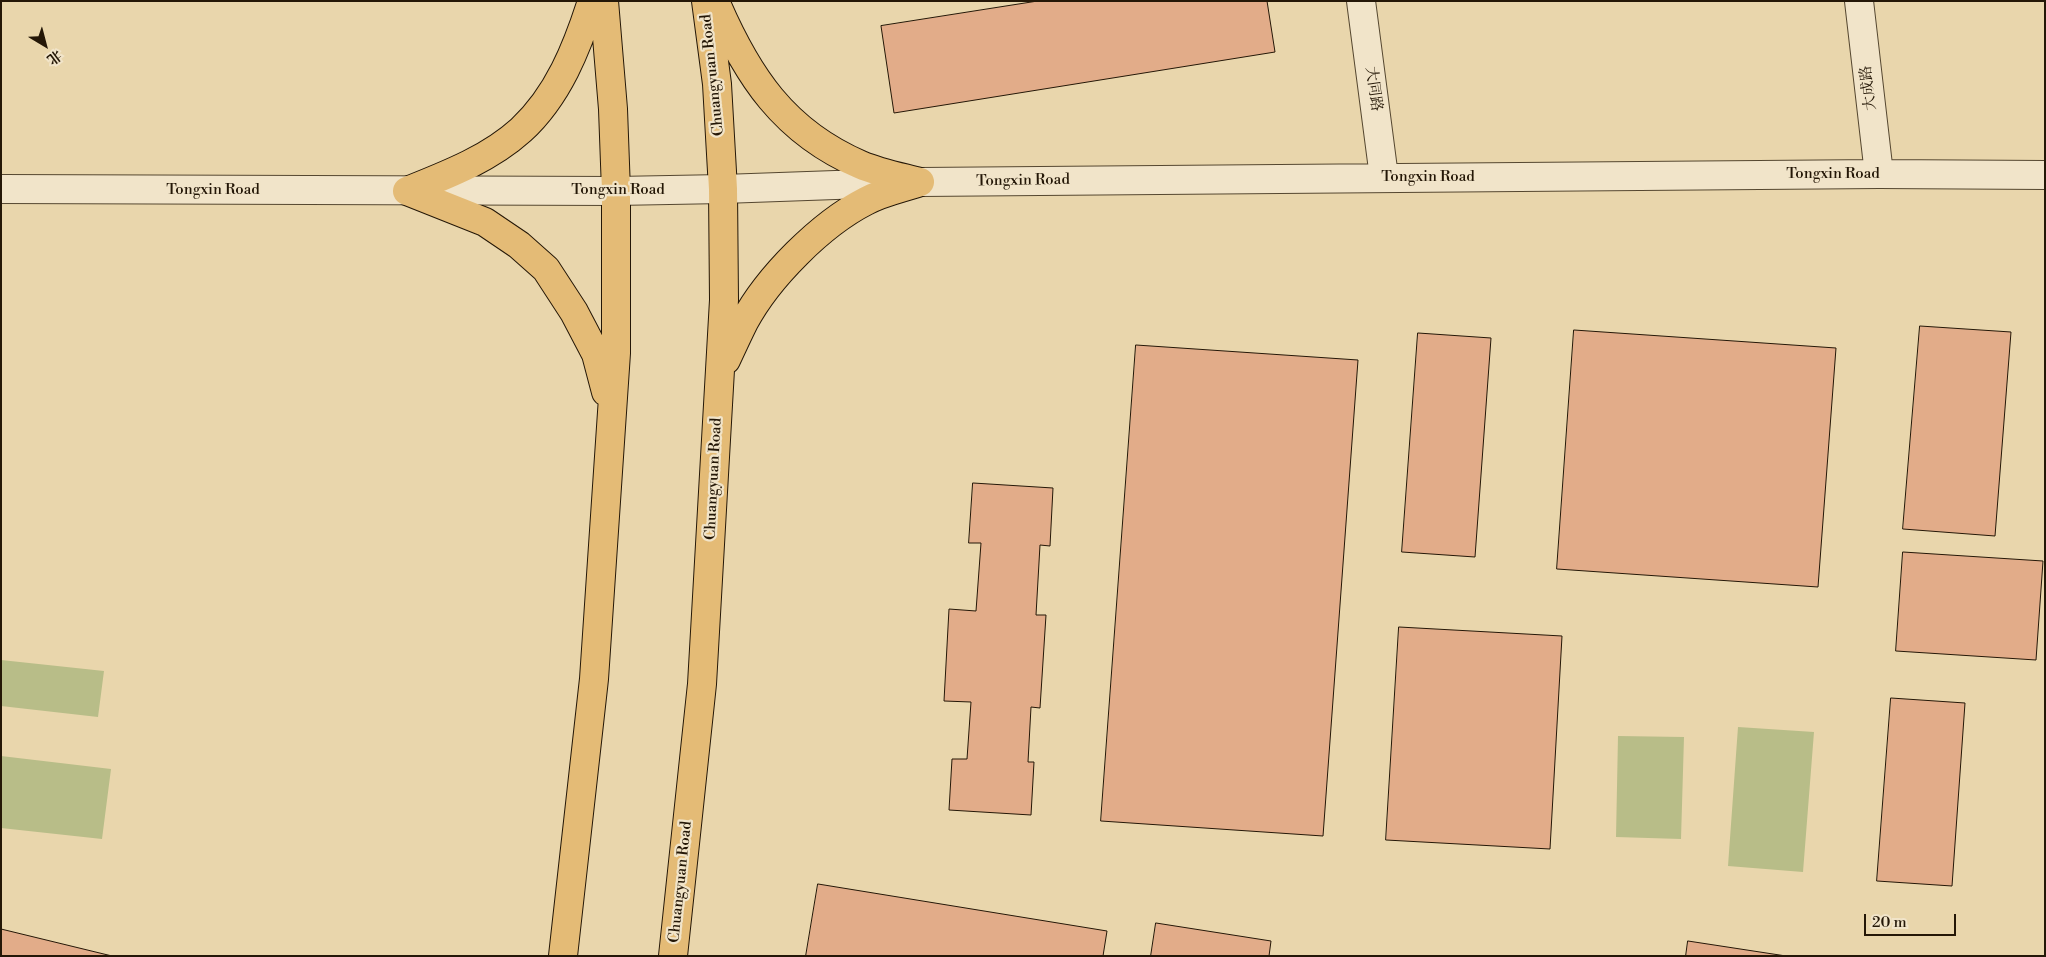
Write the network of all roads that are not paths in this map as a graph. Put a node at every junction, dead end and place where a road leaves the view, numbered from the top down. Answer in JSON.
{"nodes":[{"id":1,"x":592,"y":1,"type":"edge"},
{"id":2,"x":604,"y":1,"type":"edge"},
{"id":3,"x":706,"y":1,"type":"edge"},
{"id":4,"x":715,"y":1,"type":"edge"},
{"id":5,"x":1361,"y":1,"type":"edge"},
{"id":6,"x":1859,"y":1,"type":"edge"},
{"id":7,"x":1879,"y":174,"type":"junction"},
{"id":8,"x":2045,"y":175,"type":"edge"},
{"id":9,"x":1384,"y":178,"type":"junction"},
{"id":10,"x":920,"y":182,"type":"junction"},
{"id":11,"x":1,"y":189,"type":"edge"},
{"id":12,"x":723,"y":189,"type":"junction"},
{"id":13,"x":616,"y":190,"type":"junction"},
{"id":14,"x":408,"y":191,"type":"junction"},
{"id":15,"x":720,"y":375,"type":"junction"},
{"id":16,"x":612,"y":415,"type":"junction"},
{"id":17,"x":563,"y":956,"type":"edge"},
{"id":18,"x":673,"y":956,"type":"edge"}],
"edges":[{"from":1,"to":14,"type":"main road"},
{"from":2,"to":13,"type":"main road"},
{"from":3,"to":12,"type":"main road","name":"Chuangyuan Road"},
{"from":4,"to":10,"type":"main road"},
{"from":5,"to":9,"type":"street","name":"大同路"},
{"from":6,"to":7,"type":"street","name":"大成路"},
{"from":7,"to":8,"type":"street","name":"Tongxin Road"},
{"from":7,"to":9,"type":"street","name":"Tongxin Road"},
{"from":9,"to":10,"type":"street","name":"Tongxin Road"},
{"from":10,"to":12,"type":"street","name":"Tongxin Road"},
{"from":10,"to":15,"type":"main road"},
{"from":11,"to":14,"type":"street","name":"Tongxin Road"},
{"from":12,"to":13,"type":"street","name":"Tongxin Road"},
{"from":12,"to":15,"type":"main road","name":"Chuangyuan Road"},
{"from":13,"to":14,"type":"street","name":"Tongxin Road"},
{"from":13,"to":16,"type":"main road"},
{"from":14,"to":16,"type":"main road"},
{"from":15,"to":18,"type":"main road","name":"Chuangyuan Road"},
{"from":16,"to":17,"type":"main road"}]}
